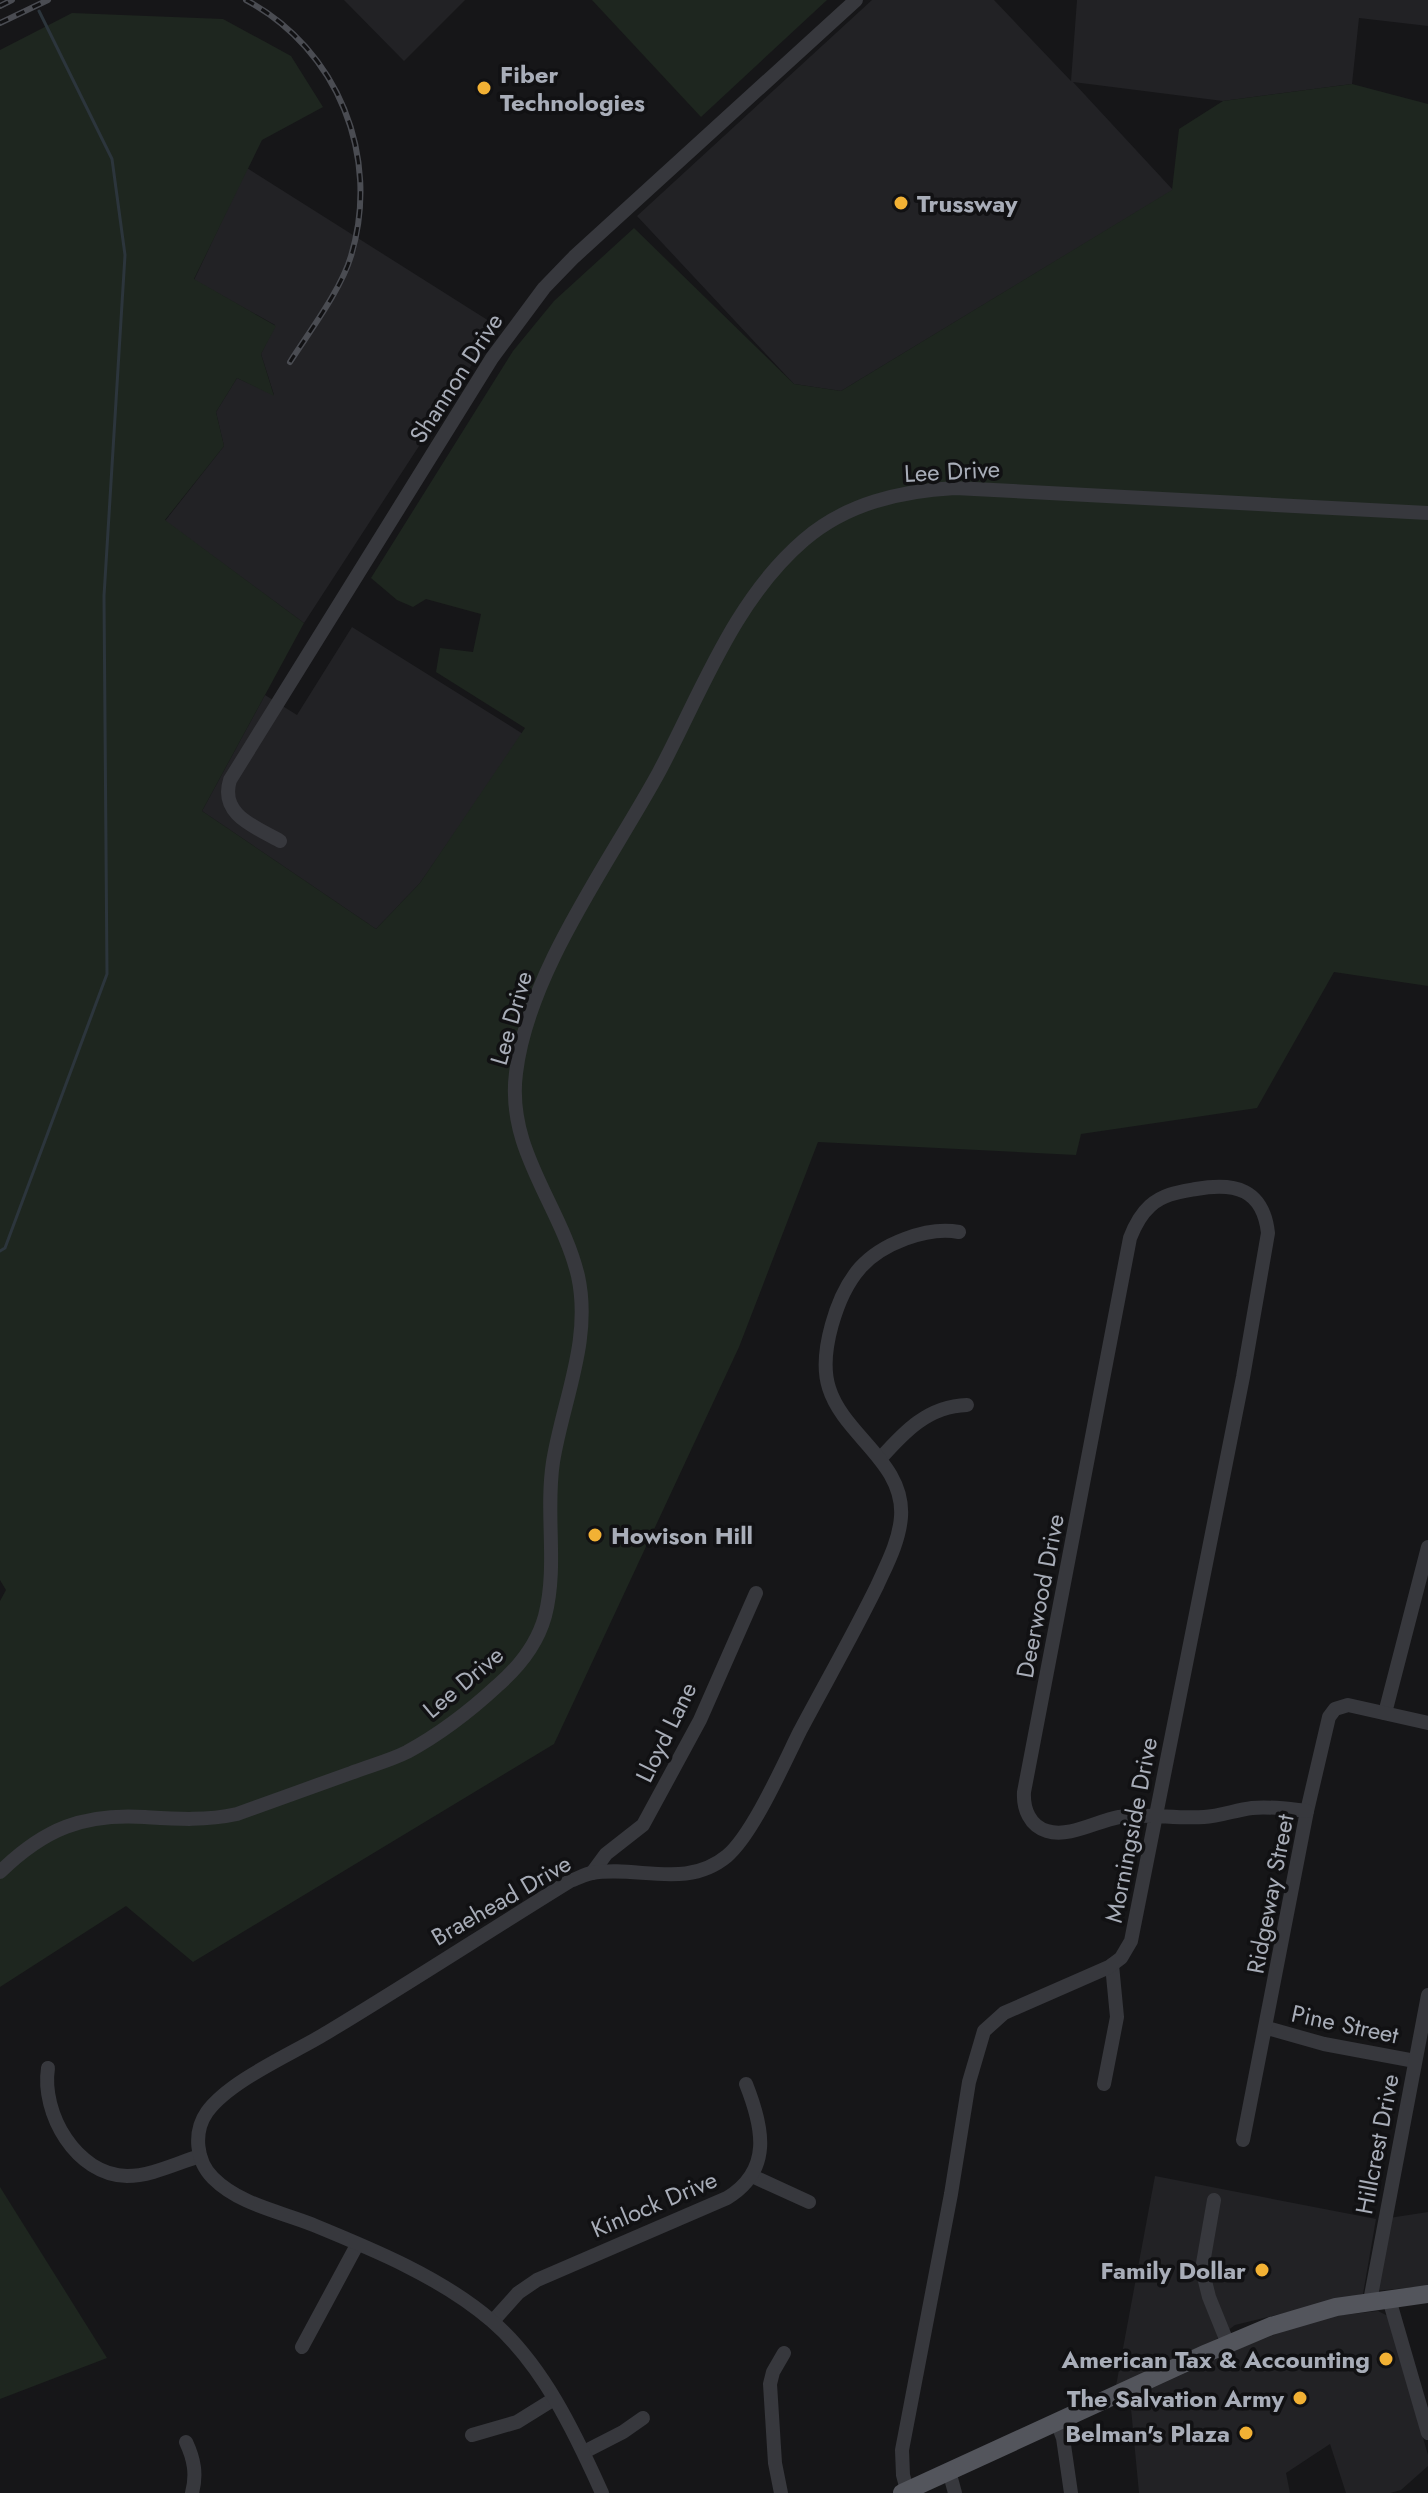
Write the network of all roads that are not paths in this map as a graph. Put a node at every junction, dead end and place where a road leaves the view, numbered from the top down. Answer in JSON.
{"nodes":[{"id":1,"x":856,"y":0,"type":"edge"},
{"id":2,"x":1428,"y":513,"type":"edge"},
{"id":3,"x":280,"y":841,"type":"dead end"},
{"id":4,"x":1248,"y":1193,"type":"joint"},
{"id":5,"x":959,"y":1232,"type":"dead end"},
{"id":6,"x":967,"y":1405,"type":"dead end"},
{"id":7,"x":880,"y":1459,"type":"junction"},
{"id":8,"x":1428,"y":1547,"type":"edge"},
{"id":9,"x":756,"y":1593,"type":"dead end"},
{"id":10,"x":1385,"y":1713,"type":"junction"},
{"id":11,"x":1428,"y":1723,"type":"edge"},
{"id":12,"x":1307,"y":1811,"type":"junction"},
{"id":13,"x":1156,"y":1817,"type":"junction"},
{"id":14,"x":0,"y":1872,"type":"edge"},
{"id":15,"x":592,"y":1873,"type":"junction"},
{"id":16,"x":1112,"y":1965,"type":"junction"},
{"id":17,"x":1428,"y":1995,"type":"edge"},
{"id":18,"x":1267,"y":2028,"type":"junction"},
{"id":19,"x":1415,"y":2061,"type":"junction"},
{"id":20,"x":48,"y":2068,"type":"dead end"},
{"id":21,"x":746,"y":2084,"type":"dead end"},
{"id":22,"x":1104,"y":2084,"type":"dead end"},
{"id":23,"x":1243,"y":2140,"type":"dead end"},
{"id":24,"x":200,"y":2156,"type":"junction"},
{"id":25,"x":752,"y":2176,"type":"junction"},
{"id":26,"x":1214,"y":2200,"type":"dead end"},
{"id":27,"x":809,"y":2202,"type":"dead end"},
{"id":28,"x":357,"y":2245,"type":"junction"},
{"id":29,"x":1428,"y":2294,"type":"edge"},
{"id":30,"x":1379,"y":2300,"type":"junction"},
{"id":31,"x":493,"y":2321,"type":"junction"},
{"id":32,"x":1228,"y":2344,"type":"junction"},
{"id":33,"x":302,"y":2347,"type":"dead end"},
{"id":34,"x":784,"y":2353,"type":"dead end"},
{"id":35,"x":554,"y":2399,"type":"junction"},
{"id":36,"x":643,"y":2418,"type":"dead end"},
{"id":37,"x":1057,"y":2422,"type":"junction"},
{"id":38,"x":1428,"y":2433,"type":"edge"},
{"id":39,"x":472,"y":2435,"type":"dead end"},
{"id":40,"x":186,"y":2442,"type":"dead end"},
{"id":41,"x":584,"y":2452,"type":"junction"},
{"id":42,"x":949,"y":2471,"type":"junction"},
{"id":43,"x":904,"y":2492,"type":"edge"},
{"id":44,"x":192,"y":2493,"type":"edge"},
{"id":45,"x":602,"y":2493,"type":"edge"},
{"id":46,"x":781,"y":2493,"type":"edge"},
{"id":47,"x":955,"y":2493,"type":"edge"},
{"id":48,"x":1071,"y":2493,"type":"edge"}],
"edges":[{"from":1,"to":3,"type":"street","name":"Shannon Drive"},
{"from":2,"to":14,"type":"street","name":"Lee Drive"},
{"from":4,"to":13,"type":"street","name":"Morningside Drive"},
{"from":4,"to":13,"type":"street","name":"Deerwood Drive"},
{"from":5,"to":7,"type":"street","name":"Braehead Drive"},
{"from":6,"to":7,"type":"street"},
{"from":7,"to":15,"type":"street","name":"Braehead Drive"},
{"from":8,"to":10,"type":"street"},
{"from":9,"to":15,"type":"street","name":"Lloyd Lane"},
{"from":10,"to":11,"type":"street"},
{"from":10,"to":12,"type":"street","name":"Ridgeway Street"},
{"from":12,"to":13,"type":"street","name":"Deerwood Drive"},
{"from":12,"to":18,"type":"street","name":"Ridgeway Street"},
{"from":13,"to":16,"type":"street","name":"Morningside Drive"},
{"from":15,"to":24,"type":"street","name":"Braehead Drive"},
{"from":16,"to":22,"type":"street"},
{"from":16,"to":43,"type":"street"},
{"from":17,"to":19,"type":"street","name":"Hillcrest Drive"},
{"from":18,"to":19,"type":"street","name":"Pine Street"},
{"from":18,"to":23,"type":"street","name":"Ridgeway Street"},
{"from":19,"to":30,"type":"street","name":"Hillcrest Drive"},
{"from":20,"to":24,"type":"street"},
{"from":21,"to":25,"type":"street","name":"Kinlock Drive"},
{"from":24,"to":28,"type":"street"},
{"from":25,"to":27,"type":"street"},
{"from":25,"to":31,"type":"street","name":"Kinlock Drive"},
{"from":26,"to":32,"type":"street"},
{"from":28,"to":31,"type":"street"},
{"from":28,"to":33,"type":"street"},
{"from":29,"to":30,"type":"main road"},
{"from":30,"to":32,"type":"main road"},
{"from":30,"to":38,"type":"street"},
{"from":31,"to":35,"type":"street"},
{"from":32,"to":37,"type":"main road"},
{"from":34,"to":46,"type":"street"},
{"from":35,"to":39,"type":"street"},
{"from":35,"to":41,"type":"street"},
{"from":36,"to":41,"type":"street"},
{"from":37,"to":42,"type":"main road"},
{"from":37,"to":48,"type":"street"},
{"from":40,"to":44,"type":"street"},
{"from":41,"to":45,"type":"street"},
{"from":42,"to":43,"type":"main road"},
{"from":42,"to":47,"type":"street"}]}
